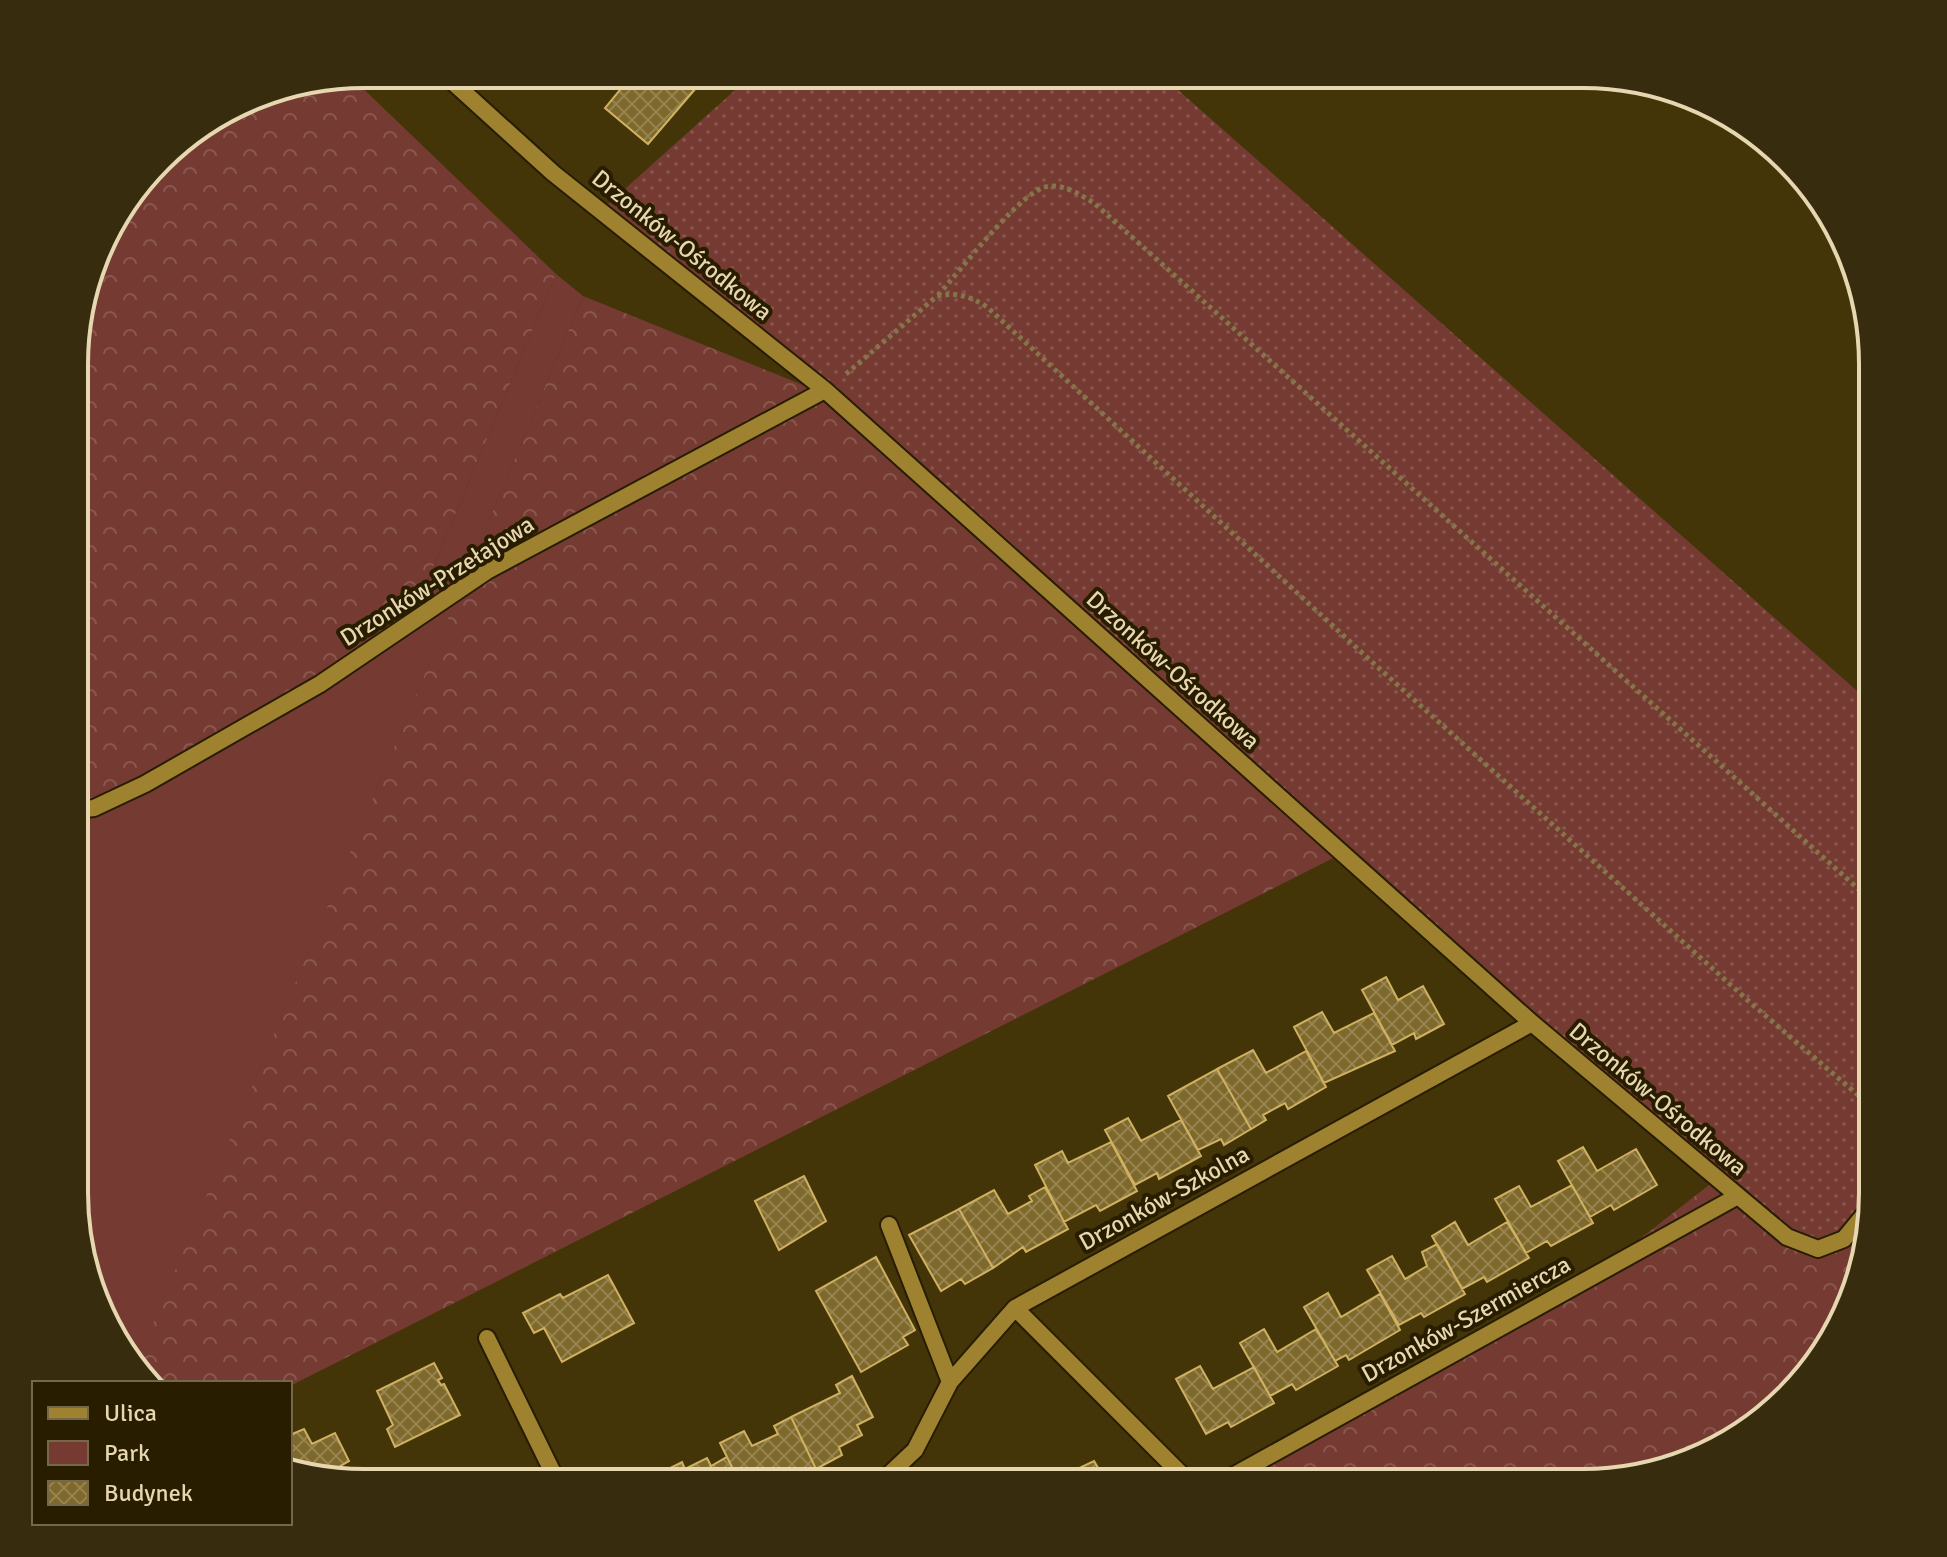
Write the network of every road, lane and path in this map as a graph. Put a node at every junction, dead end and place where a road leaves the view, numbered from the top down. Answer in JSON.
{"nodes":[{"id":1,"x":459,"y":88,"type":"edge"},
{"id":2,"x":937,"y":296,"type":"junction"},
{"id":3,"x":825,"y":390,"type":"junction"},
{"id":4,"x":89,"y":809,"type":"edge"},
{"id":5,"x":1858,"y":889,"type":"edge"},
{"id":6,"x":1532,"y":1023,"type":"junction"},
{"id":7,"x":1858,"y":1095,"type":"edge"},
{"id":8,"x":1736,"y":1197,"type":"junction"},
{"id":9,"x":1857,"y":1223,"type":"edge"},
{"id":10,"x":889,"y":1225,"type":"dead end"},
{"id":11,"x":1015,"y":1308,"type":"junction"},
{"id":12,"x":487,"y":1338,"type":"dead end"},
{"id":13,"x":950,"y":1382,"type":"junction"},
{"id":14,"x":551,"y":1468,"type":"edge"},
{"id":15,"x":895,"y":1468,"type":"edge"},
{"id":16,"x":1176,"y":1469,"type":"edge"},
{"id":17,"x":1246,"y":1469,"type":"edge"}],
"edges":[{"from":1,"to":3,"type":"street","name":"Drzonków-Ośrodkowa"},
{"from":2,"to":3,"type":"path"},
{"from":2,"to":5,"type":"path"},
{"from":2,"to":7,"type":"path"},
{"from":3,"to":4,"type":"street","name":"Drzonków-Przełajowa"},
{"from":3,"to":6,"type":"street","name":"Drzonków-Ośrodkowa"},
{"from":6,"to":8,"type":"street","name":"Drzonków-Ośrodkowa"},
{"from":6,"to":11,"type":"street","name":"Drzonków-Szkolna"},
{"from":8,"to":9,"type":"street","name":"Drzonków-Ośrodkowa"},
{"from":8,"to":17,"type":"street","name":"Drzonków-Szermiercza"},
{"from":10,"to":13,"type":"street"},
{"from":11,"to":13,"type":"street","name":"Drzonków-Szkolna"},
{"from":11,"to":16,"type":"street"},
{"from":12,"to":14,"type":"street"},
{"from":13,"to":15,"type":"street","name":"Drzonków-Szkolna"}]}
